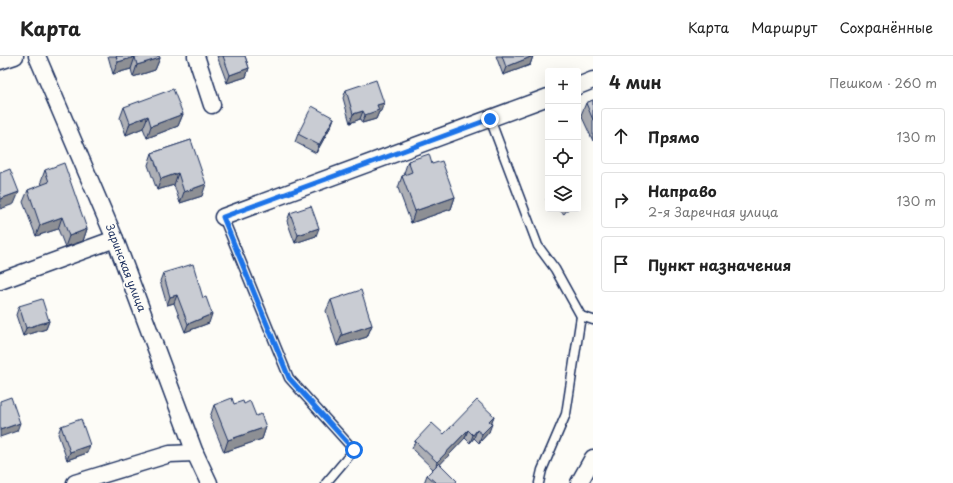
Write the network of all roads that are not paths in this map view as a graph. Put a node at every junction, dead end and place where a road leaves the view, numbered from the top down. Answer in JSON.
{"nodes":[{"id":1,"x":15,"y":56,"type":"edge"},
{"id":2,"x":37,"y":56,"type":"edge"},
{"id":3,"x":196,"y":56,"type":"edge"},
{"id":4,"x":0,"y":61,"type":"edge"},
{"id":5,"x":593,"y":80,"type":"edge"},
{"id":6,"x":581,"y":85,"type":"edge"},
{"id":7,"x":545,"y":98,"type":"edge"},
{"id":8,"x":212,"y":106,"type":"dead end"},
{"id":9,"x":490,"y":119,"type":"junction"},
{"id":10,"x":223,"y":217,"type":"joint"},
{"id":11,"x":115,"y":239,"type":"junction"},
{"id":12,"x":0,"y":281,"type":"edge"},
{"id":13,"x":581,"y":316,"type":"junction"},
{"id":14,"x":593,"y":320,"type":"edge"},
{"id":15,"x":195,"y":453,"type":"junction"},
{"id":16,"x":593,"y":458,"type":"edge"},
{"id":17,"x":74,"y":483,"type":"edge"},
{"id":18,"x":209,"y":483,"type":"edge"},
{"id":19,"x":326,"y":483,"type":"edge"},
{"id":20,"x":539,"y":483,"type":"edge"},
{"id":21,"x":579,"y":483,"type":"edge"}],
"edges":[{"from":1,"to":4,"type":"street"},
{"from":2,"to":11,"type":"street","name":"Заринская улица"},
{"from":3,"to":8,"type":"street"},
{"from":5,"to":6,"type":"street"},
{"from":7,"to":9,"type":"street"},
{"from":9,"to":10,"type":"street"},
{"from":9,"to":13,"type":"lane"},
{"from":10,"to":19,"type":"lane"},
{"from":11,"to":12,"type":"street"},
{"from":11,"to":15,"type":"street","name":"Заринская улица"},
{"from":13,"to":14,"type":"lane"},
{"from":13,"to":20,"type":"lane"},
{"from":15,"to":17,"type":"street"},
{"from":15,"to":18,"type":"street","name":"Заринская улица"},
{"from":16,"to":21,"type":"street"}]}
